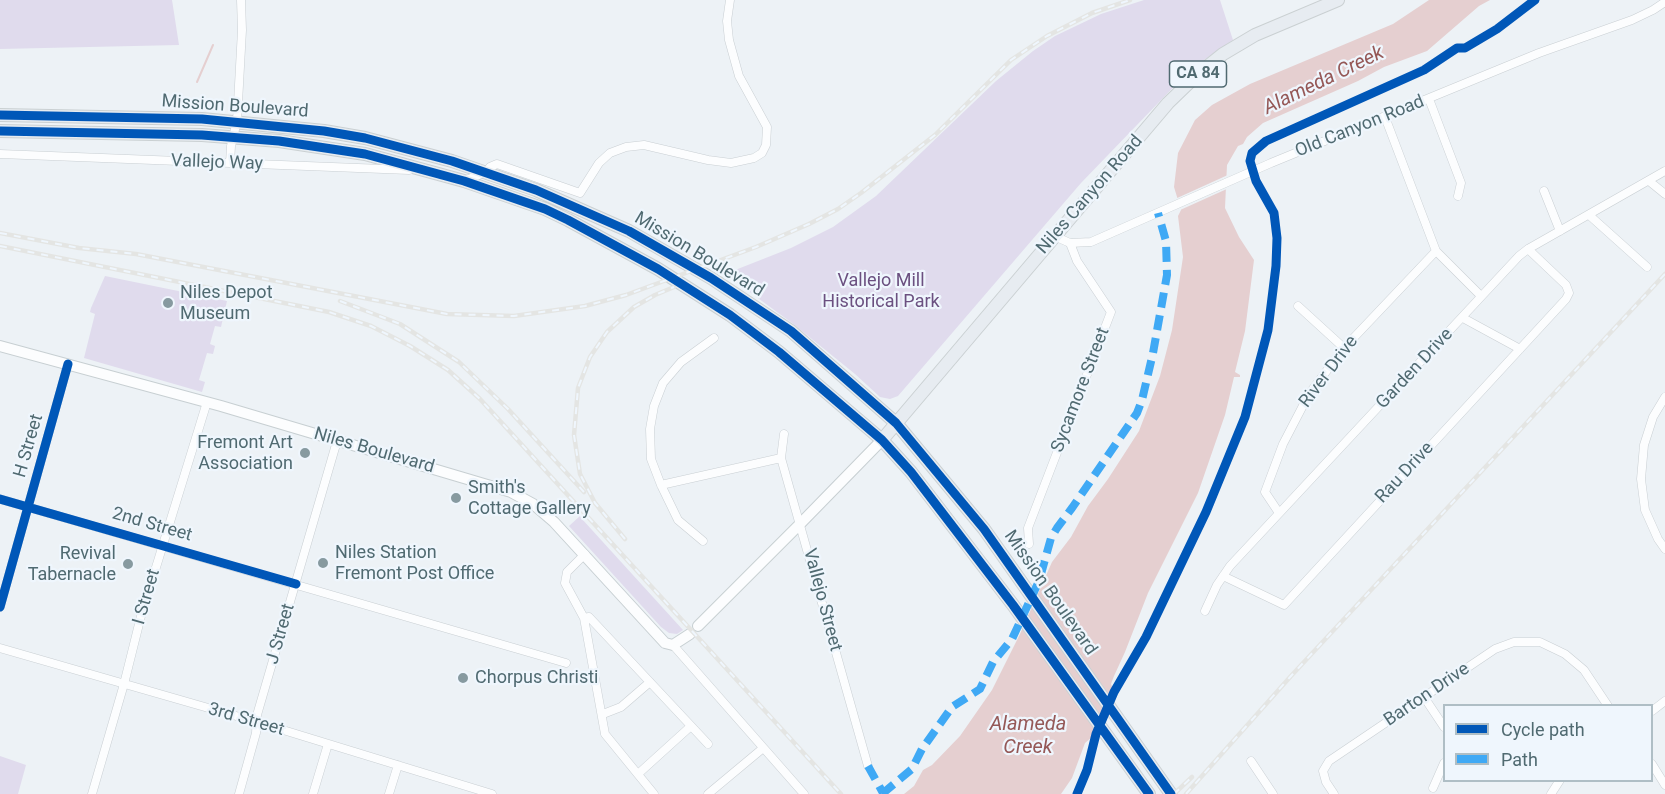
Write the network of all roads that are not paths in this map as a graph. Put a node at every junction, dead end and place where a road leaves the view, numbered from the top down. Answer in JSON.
{"nodes":[{"id":1,"x":241,"y":0,"type":"edge"},
{"id":2,"x":730,"y":0,"type":"edge"},
{"id":3,"x":1338,"y":0,"type":"edge"},
{"id":4,"x":1665,"y":2,"type":"edge"},
{"id":5,"x":1429,"y":99,"type":"junction"},
{"id":6,"x":0,"y":115,"type":"edge"},
{"id":7,"x":46,"y":115,"type":"junction"},
{"id":8,"x":1385,"y":117,"type":"junction"},
{"id":9,"x":237,"y":121,"type":"junction"},
{"id":10,"x":0,"y":131,"type":"edge"},
{"id":11,"x":46,"y":131,"type":"junction"},
{"id":12,"x":233,"y":136,"type":"junction"},
{"id":13,"x":396,"y":145,"type":"junction"},
{"id":14,"x":0,"y":154,"type":"edge"},
{"id":15,"x":392,"y":160,"type":"junction"},
{"id":16,"x":230,"y":163,"type":"junction"},
{"id":17,"x":433,"y":171,"type":"junction"},
{"id":18,"x":1665,"y":171,"type":"edge"},
{"id":19,"x":486,"y":172,"type":"junction"},
{"id":20,"x":464,"y":181,"type":"junction"},
{"id":21,"x":1649,"y":181,"type":"junction"},
{"id":22,"x":1545,"y":191,"type":"dead end"},
{"id":23,"x":1665,"y":194,"type":"edge"},
{"id":24,"x":1458,"y":196,"type":"dead end"},
{"id":25,"x":1589,"y":215,"type":"junction"},
{"id":26,"x":1560,"y":231,"type":"junction"},
{"id":27,"x":1054,"y":236,"type":"junction"},
{"id":28,"x":1070,"y":243,"type":"junction"},
{"id":29,"x":1528,"y":249,"type":"junction"},
{"id":30,"x":1436,"y":250,"type":"junction"},
{"id":31,"x":1647,"y":267,"type":"dead end"},
{"id":32,"x":1481,"y":296,"type":"junction"},
{"id":33,"x":1298,"y":306,"type":"dead end"},
{"id":34,"x":1463,"y":318,"type":"junction"},
{"id":35,"x":714,"y":338,"type":"dead end"},
{"id":36,"x":0,"y":346,"type":"edge"},
{"id":37,"x":1344,"y":348,"type":"junction"},
{"id":38,"x":1520,"y":349,"type":"junction"},
{"id":39,"x":68,"y":364,"type":"junction"},
{"id":40,"x":1665,"y":397,"type":"edge"},
{"id":41,"x":207,"y":402,"type":"junction"},
{"id":42,"x":896,"y":423,"type":"junction"},
{"id":43,"x":784,"y":434,"type":"dead end"},
{"id":44,"x":882,"y":440,"type":"junction"},
{"id":45,"x":337,"y":441,"type":"junction"},
{"id":46,"x":781,"y":458,"type":"junction"},
{"id":47,"x":661,"y":485,"type":"junction"},
{"id":48,"x":0,"y":499,"type":"edge"},
{"id":49,"x":29,"y":507,"type":"junction"},
{"id":50,"x":1279,"y":513,"type":"junction"},
{"id":51,"x":799,"y":525,"type":"junction"},
{"id":52,"x":1662,"y":537,"type":"edge"},
{"id":53,"x":703,"y":541,"type":"dead end"},
{"id":54,"x":1029,"y":544,"type":"dead end"},
{"id":55,"x":162,"y":546,"type":"junction"},
{"id":56,"x":1665,"y":549,"type":"edge"},
{"id":57,"x":585,"y":554,"type":"junction"},
{"id":58,"x":1223,"y":576,"type":"junction"},
{"id":59,"x":296,"y":584,"type":"junction"},
{"id":60,"x":0,"y":607,"type":"edge"},
{"id":61,"x":1205,"y":611,"type":"dead end"},
{"id":62,"x":584,"y":618,"type":"junction"},
{"id":63,"x":673,"y":645,"type":"junction"},
{"id":64,"x":0,"y":648,"type":"edge"},
{"id":65,"x":566,"y":663,"type":"dead end"},
{"id":66,"x":650,"y":682,"type":"junction"},
{"id":67,"x":124,"y":684,"type":"junction"},
{"id":68,"x":1424,"y":697,"type":"junction"},
{"id":69,"x":1665,"y":701,"type":"edge"},
{"id":70,"x":1607,"y":704,"type":"edge"},
{"id":71,"x":1653,"y":710,"type":"edge"},
{"id":72,"x":603,"y":714,"type":"junction"},
{"id":73,"x":257,"y":722,"type":"junction"},
{"id":74,"x":691,"y":726,"type":"junction"},
{"id":75,"x":1443,"y":726,"type":"edge"},
{"id":76,"x":328,"y":744,"type":"junction"},
{"id":77,"x":708,"y":744,"type":"dead end"},
{"id":78,"x":762,"y":748,"type":"junction"},
{"id":79,"x":1251,"y":761,"type":"dead end"},
{"id":80,"x":398,"y":765,"type":"junction"},
{"id":81,"x":1443,"y":765,"type":"edge"},
{"id":82,"x":868,"y":766,"type":"dead end"},
{"id":83,"x":1653,"y":766,"type":"edge"},
{"id":84,"x":638,"y":774,"type":"junction"},
{"id":85,"x":1665,"y":785,"type":"edge"},
{"id":86,"x":1432,"y":788,"type":"dead end"},
{"id":87,"x":92,"y":794,"type":"edge"},
{"id":88,"x":239,"y":794,"type":"edge"},
{"id":89,"x":313,"y":794,"type":"edge"},
{"id":90,"x":389,"y":794,"type":"edge"},
{"id":91,"x":492,"y":794,"type":"edge"},
{"id":92,"x":654,"y":794,"type":"edge"},
{"id":93,"x":708,"y":794,"type":"edge"},
{"id":94,"x":804,"y":794,"type":"edge"},
{"id":95,"x":1149,"y":794,"type":"edge"},
{"id":96,"x":1171,"y":794,"type":"edge"},
{"id":97,"x":1274,"y":794,"type":"edge"},
{"id":98,"x":1334,"y":794,"type":"edge"}],
"edges":[{"from":1,"to":9,"type":"street"},
{"from":2,"to":19,"type":"street"},
{"from":3,"to":27,"type":"main road","name":"Niles Canyon Road","number":"CA 84"},
{"from":4,"to":5,"type":"street","name":"Old Canyon Road"},
{"from":5,"to":8,"type":"street","name":"Old Canyon Road"},
{"from":5,"to":24,"type":"street"},
{"from":6,"to":7,"type":"main road","name":"Mission Boulevard"},
{"from":7,"to":9,"type":"main road","name":"Mission Boulevard"},
{"from":7,"to":11,"type":"main road"},
{"from":8,"to":28,"type":"street","name":"Old Canyon Road"},
{"from":8,"to":30,"type":"street"},
{"from":9,"to":12,"type":"street"},
{"from":9,"to":13,"type":"main road","name":"Mission Boulevard"},
{"from":10,"to":11,"type":"main road","name":"Mission Boulevard"},
{"from":11,"to":12,"type":"main road","name":"Mission Boulevard"},
{"from":12,"to":15,"type":"main road","name":"Mission Boulevard"},
{"from":12,"to":16,"type":"street"},
{"from":13,"to":15,"type":"main road"},
{"from":13,"to":19,"type":"main road","name":"Mission Boulevard"},
{"from":14,"to":16,"type":"street","name":"Vallejo Way"},
{"from":15,"to":17,"type":"main road","name":"Mission Boulevard"},
{"from":16,"to":17,"type":"street","name":"Vallejo Way"},
{"from":17,"to":20,"type":"main road","name":"Mission Boulevard"},
{"from":18,"to":21,"type":"street","name":"Garden Drive"},
{"from":19,"to":20,"type":"street"},
{"from":19,"to":42,"type":"main road","name":"Mission Boulevard"},
{"from":20,"to":44,"type":"main road","name":"Mission Boulevard"},
{"from":21,"to":23,"type":"street"},
{"from":21,"to":25,"type":"street","name":"Garden Drive"},
{"from":22,"to":26,"type":"street"},
{"from":25,"to":26,"type":"street","name":"Garden Drive"},
{"from":25,"to":31,"type":"street"},
{"from":26,"to":29,"type":"street","name":"Garden Drive"},
{"from":27,"to":28,"type":"street"},
{"from":27,"to":42,"type":"main road","name":"Niles Canyon Road","number":"CA 84"},
{"from":28,"to":54,"type":"street","name":"Sycamore Street"},
{"from":29,"to":32,"type":"street","name":"Garden Drive"},
{"from":29,"to":38,"type":"street","name":"Rau Drive"},
{"from":30,"to":32,"type":"street"},
{"from":30,"to":37,"type":"street","name":"River Drive"},
{"from":32,"to":34,"type":"street","name":"Garden Drive"},
{"from":33,"to":37,"type":"street"},
{"from":34,"to":38,"type":"street"},
{"from":34,"to":50,"type":"street","name":"Garden Drive"},
{"from":35,"to":47,"type":"street"},
{"from":36,"to":39,"type":"main road","name":"Niles Boulevard"},
{"from":37,"to":50,"type":"street","name":"River Drive"},
{"from":38,"to":58,"type":"street","name":"Rau Drive"},
{"from":39,"to":41,"type":"main road","name":"Niles Boulevard"},
{"from":39,"to":49,"type":"street","name":"H Street"},
{"from":40,"to":52,"type":"street"},
{"from":41,"to":45,"type":"main road","name":"Niles Boulevard"},
{"from":41,"to":55,"type":"street","name":"I Street"},
{"from":42,"to":44,"type":"main road","name":"Niles Canyon Road","number":"CA 84"},
{"from":42,"to":96,"type":"main road","name":"Mission Boulevard"},
{"from":43,"to":46,"type":"street","name":"Vallejo Street"},
{"from":44,"to":51,"type":"main road"},
{"from":44,"to":95,"type":"main road","name":"Mission Boulevard"},
{"from":45,"to":57,"type":"main road","name":"Niles Boulevard"},
{"from":45,"to":59,"type":"street","name":"J Street"},
{"from":46,"to":47,"type":"street"},
{"from":46,"to":51,"type":"street","name":"Vallejo Street"},
{"from":47,"to":53,"type":"street"},
{"from":48,"to":49,"type":"street","name":"2nd Street"},
{"from":49,"to":55,"type":"street","name":"2nd Street"},
{"from":49,"to":60,"type":"street","name":"H Street"},
{"from":50,"to":58,"type":"street","name":"Garden Drive"},
{"from":51,"to":63,"type":"main road"},
{"from":51,"to":82,"type":"street","name":"Vallejo Street"},
{"from":52,"to":56,"type":"street"},
{"from":55,"to":59,"type":"street","name":"2nd Street"},
{"from":55,"to":67,"type":"street","name":"I Street"},
{"from":57,"to":62,"type":"street"},
{"from":57,"to":63,"type":"main road","name":"Niles Boulevard"},
{"from":58,"to":61,"type":"street","name":"Garden Drive"},
{"from":59,"to":65,"type":"street","name":"2nd Street"},
{"from":59,"to":73,"type":"street","name":"J Street"},
{"from":62,"to":66,"type":"street"},
{"from":62,"to":72,"type":"street"},
{"from":63,"to":78,"type":"street"},
{"from":64,"to":67,"type":"street","name":"3rd Street"},
{"from":66,"to":72,"type":"street"},
{"from":66,"to":74,"type":"street"},
{"from":67,"to":73,"type":"street","name":"3rd Street"},
{"from":67,"to":87,"type":"street","name":"I Street"},
{"from":68,"to":70,"type":"street","name":"Barton Drive"},
{"from":68,"to":75,"type":"street"},
{"from":68,"to":98,"type":"street","name":"Barton Drive"},
{"from":69,"to":71,"type":"street"},
{"from":72,"to":84,"type":"street"},
{"from":73,"to":76,"type":"street","name":"3rd Street"},
{"from":73,"to":88,"type":"street","name":"J Street"},
{"from":74,"to":77,"type":"street"},
{"from":74,"to":84,"type":"street"},
{"from":76,"to":80,"type":"street","name":"3rd Street"},
{"from":76,"to":89,"type":"street"},
{"from":78,"to":93,"type":"street"},
{"from":78,"to":94,"type":"street"},
{"from":79,"to":97,"type":"street"},
{"from":80,"to":90,"type":"street"},
{"from":80,"to":91,"type":"street","name":"3rd Street"},
{"from":81,"to":86,"type":"street"},
{"from":83,"to":85,"type":"street"},
{"from":84,"to":92,"type":"street"}]}
